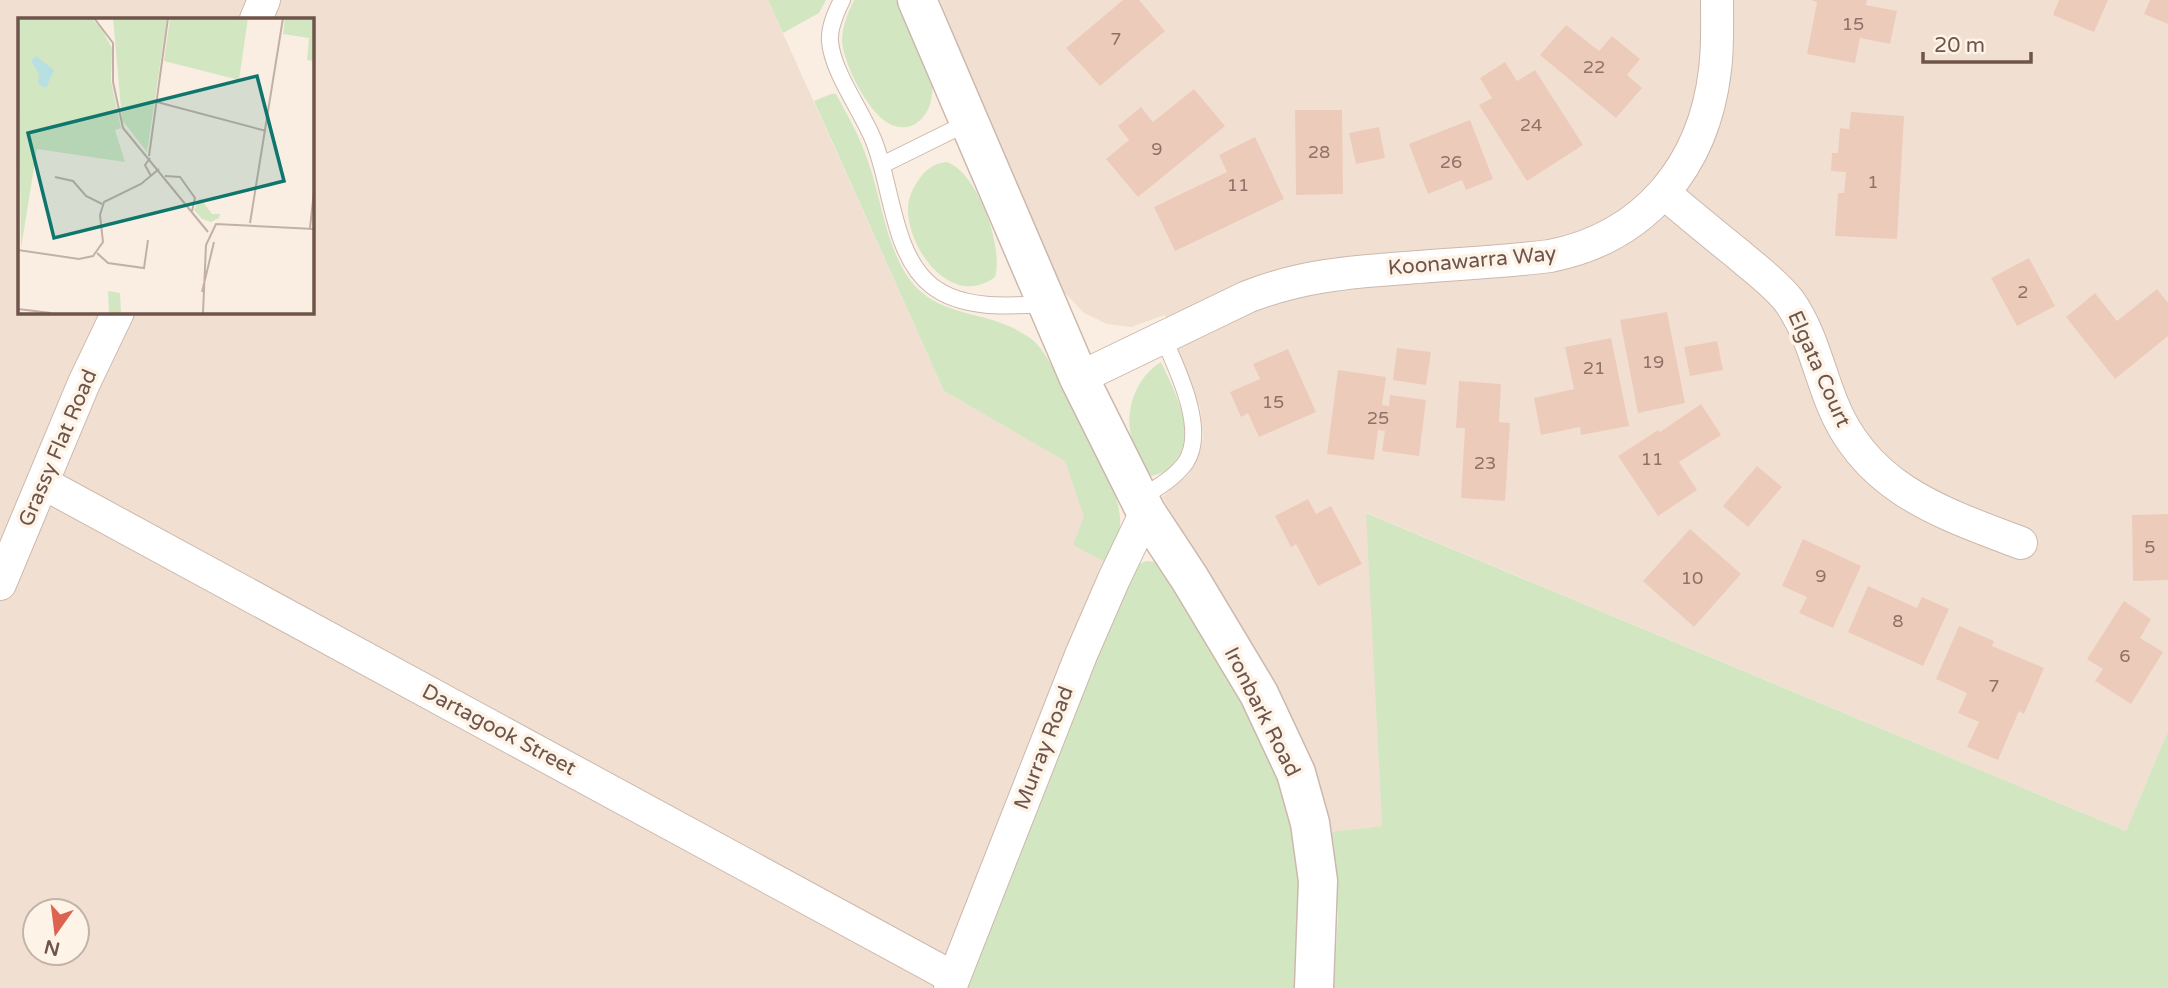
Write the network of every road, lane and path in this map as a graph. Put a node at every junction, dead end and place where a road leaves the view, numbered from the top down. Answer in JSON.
{"nodes":[{"id":1,"x":264,"y":0,"type":"edge"},
{"id":2,"x":842,"y":0,"type":"edge"},
{"id":3,"x":917,"y":0,"type":"edge"},
{"id":4,"x":1717,"y":0,"type":"edge"},
{"id":5,"x":256,"y":18,"type":"edge"},
{"id":6,"x":969,"y":122,"type":"junction"},
{"id":7,"x":882,"y":165,"type":"junction"},
{"id":8,"x":1664,"y":193,"type":"junction"},
{"id":9,"x":1047,"y":304,"type":"junction"},
{"id":10,"x":118,"y":313,"type":"edge"},
{"id":11,"x":1163,"y":337,"type":"junction"},
{"id":12,"x":1079,"y":378,"type":"junction"},
{"id":13,"x":43,"y":483,"type":"junction"},
{"id":14,"x":1143,"y":506,"type":"junction"},
{"id":15,"x":2021,"y":543,"type":"dead end"},
{"id":16,"x":0,"y":584,"type":"edge"},
{"id":17,"x":952,"y":983,"type":"edge"},
{"id":18,"x":1314,"y":988,"type":"edge"}],
"edges":[{"from":1,"to":5,"type":"street"},
{"from":2,"to":7,"type":"lane"},
{"from":3,"to":6,"type":"street","name":"Ironbark Road"},
{"from":4,"to":8,"type":"street","name":"Koonawarra Way"},
{"from":6,"to":7,"type":"lane"},
{"from":6,"to":9,"type":"street","name":"Ironbark Road"},
{"from":7,"to":9,"type":"lane"},
{"from":8,"to":11,"type":"street","name":"Koonawarra Way"},
{"from":8,"to":15,"type":"street","name":"Elgata Court"},
{"from":9,"to":12,"type":"street","name":"Ironbark Road"},
{"from":10,"to":13,"type":"street","name":"Grassy Flat Road"},
{"from":11,"to":12,"type":"street","name":"Koonawarra Way"},
{"from":11,"to":14,"type":"lane"},
{"from":12,"to":14,"type":"street","name":"Ironbark Road"},
{"from":13,"to":16,"type":"street","name":"Grassy Flat Road"},
{"from":13,"to":17,"type":"street","name":"Dartagook Street"},
{"from":14,"to":17,"type":"street","name":"Murray Road"},
{"from":14,"to":18,"type":"street","name":"Ironbark Road"}]}
